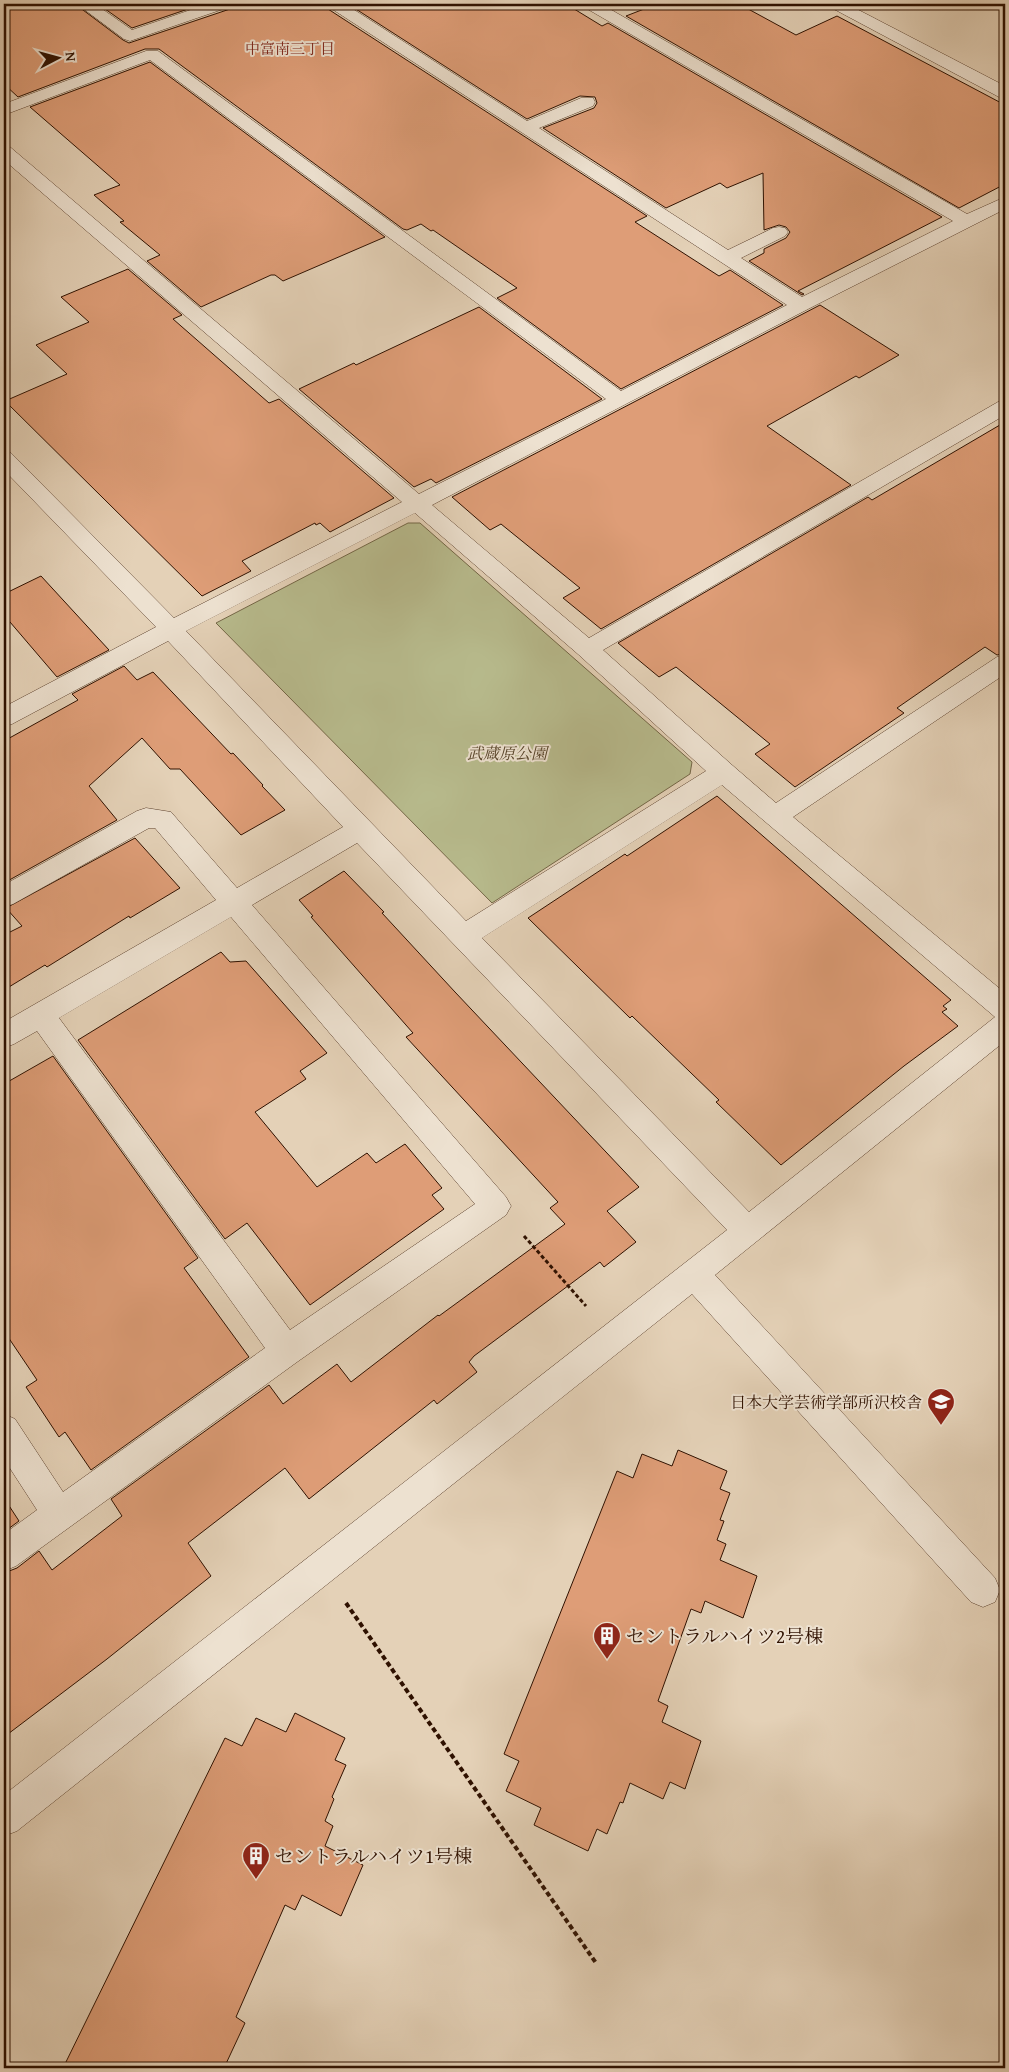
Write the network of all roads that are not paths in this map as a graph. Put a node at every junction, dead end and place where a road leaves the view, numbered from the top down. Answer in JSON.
{"nodes":[{"id":1,"x":85,"y":4,"type":"edge"},
{"id":2,"x":223,"y":4,"type":"edge"},
{"id":3,"x":335,"y":4,"type":"edge"},
{"id":4,"x":590,"y":4,"type":"edge"},
{"id":5,"x":836,"y":4,"type":"edge"},
{"id":6,"x":1005,"y":93,"type":"edge"},
{"id":7,"x":587,"y":102,"type":"dead end"},
{"id":8,"x":4,"y":110,"type":"edge"},
{"id":9,"x":526,"y":127,"type":"junction"},
{"id":10,"x":4,"y":151,"type":"edge"},
{"id":11,"x":1005,"y":202,"type":"edge"},
{"id":12,"x":967,"y":222,"type":"junction"},
{"id":13,"x":779,"y":232,"type":"dead end"},
{"id":14,"x":728,"y":257,"type":"junction"},
{"id":15,"x":801,"y":304,"type":"junction"},
{"id":16,"x":620,"y":400,"type":"junction"},
{"id":17,"x":1005,"y":406,"type":"edge"},
{"id":18,"x":4,"y":458,"type":"edge"},
{"id":19,"x":417,"y":504,"type":"junction"},
{"id":20,"x":171,"y":629,"type":"junction"},
{"id":21,"x":587,"y":649,"type":"junction"},
{"id":22,"x":1005,"y":663,"type":"edge"},
{"id":23,"x":4,"y":718,"type":"edge"},
{"id":24,"x":723,"y":772,"type":"junction"},
{"id":25,"x":775,"y":816,"type":"junction"},
{"id":26,"x":360,"y":829,"type":"junction"},
{"id":27,"x":4,"y":897,"type":"edge"},
{"id":28,"x":232,"y":902,"type":"junction"},
{"id":29,"x":464,"y":936,"type":"junction"},
{"id":30,"x":1005,"y":1009,"type":"edge"},
{"id":31,"x":41,"y":1015,"type":"junction"},
{"id":32,"x":1005,"y":1025,"type":"edge"},
{"id":33,"x":4,"y":1036,"type":"edge"},
{"id":34,"x":747,"y":1230,"type":"junction"},
{"id":35,"x":694,"y":1274,"type":"junction"},
{"id":36,"x":286,"y":1351,"type":"junction"},
{"id":37,"x":4,"y":1430,"type":"edge"},
{"id":38,"x":58,"y":1514,"type":"junction"},
{"id":39,"x":4,"y":1554,"type":"edge"},
{"id":40,"x":983,"y":1590,"type":"dead end"},
{"id":41,"x":4,"y":1818,"type":"edge"}],
"edges":[{"from":1,"to":2,"type":"street"},
{"from":3,"to":9,"type":"street"},
{"from":4,"to":12,"type":"street"},
{"from":5,"to":6,"type":"street"},
{"from":7,"to":9,"type":"street"},
{"from":8,"to":16,"type":"street"},
{"from":9,"to":14,"type":"street"},
{"from":10,"to":19,"type":"street"},
{"from":11,"to":12,"type":"street"},
{"from":12,"to":15,"type":"street"},
{"from":13,"to":14,"type":"street"},
{"from":14,"to":15,"type":"street"},
{"from":15,"to":16,"type":"street"},
{"from":16,"to":19,"type":"street"},
{"from":17,"to":21,"type":"street"},
{"from":18,"to":20,"type":"street"},
{"from":19,"to":20,"type":"street"},
{"from":19,"to":21,"type":"street"},
{"from":20,"to":23,"type":"street"},
{"from":20,"to":26,"type":"street"},
{"from":21,"to":24,"type":"street"},
{"from":22,"to":25,"type":"street"},
{"from":24,"to":25,"type":"street"},
{"from":24,"to":29,"type":"street"},
{"from":25,"to":30,"type":"street"},
{"from":26,"to":28,"type":"street"},
{"from":26,"to":29,"type":"street"},
{"from":27,"to":28,"type":"street"},
{"from":28,"to":31,"type":"street"},
{"from":28,"to":36,"type":"street"},
{"from":29,"to":34,"type":"street"},
{"from":31,"to":33,"type":"street"},
{"from":31,"to":36,"type":"street"},
{"from":32,"to":34,"type":"street"},
{"from":34,"to":35,"type":"street"},
{"from":35,"to":40,"type":"street"},
{"from":35,"to":41,"type":"street"},
{"from":36,"to":38,"type":"street"},
{"from":37,"to":38,"type":"street"},
{"from":38,"to":39,"type":"street"}]}
